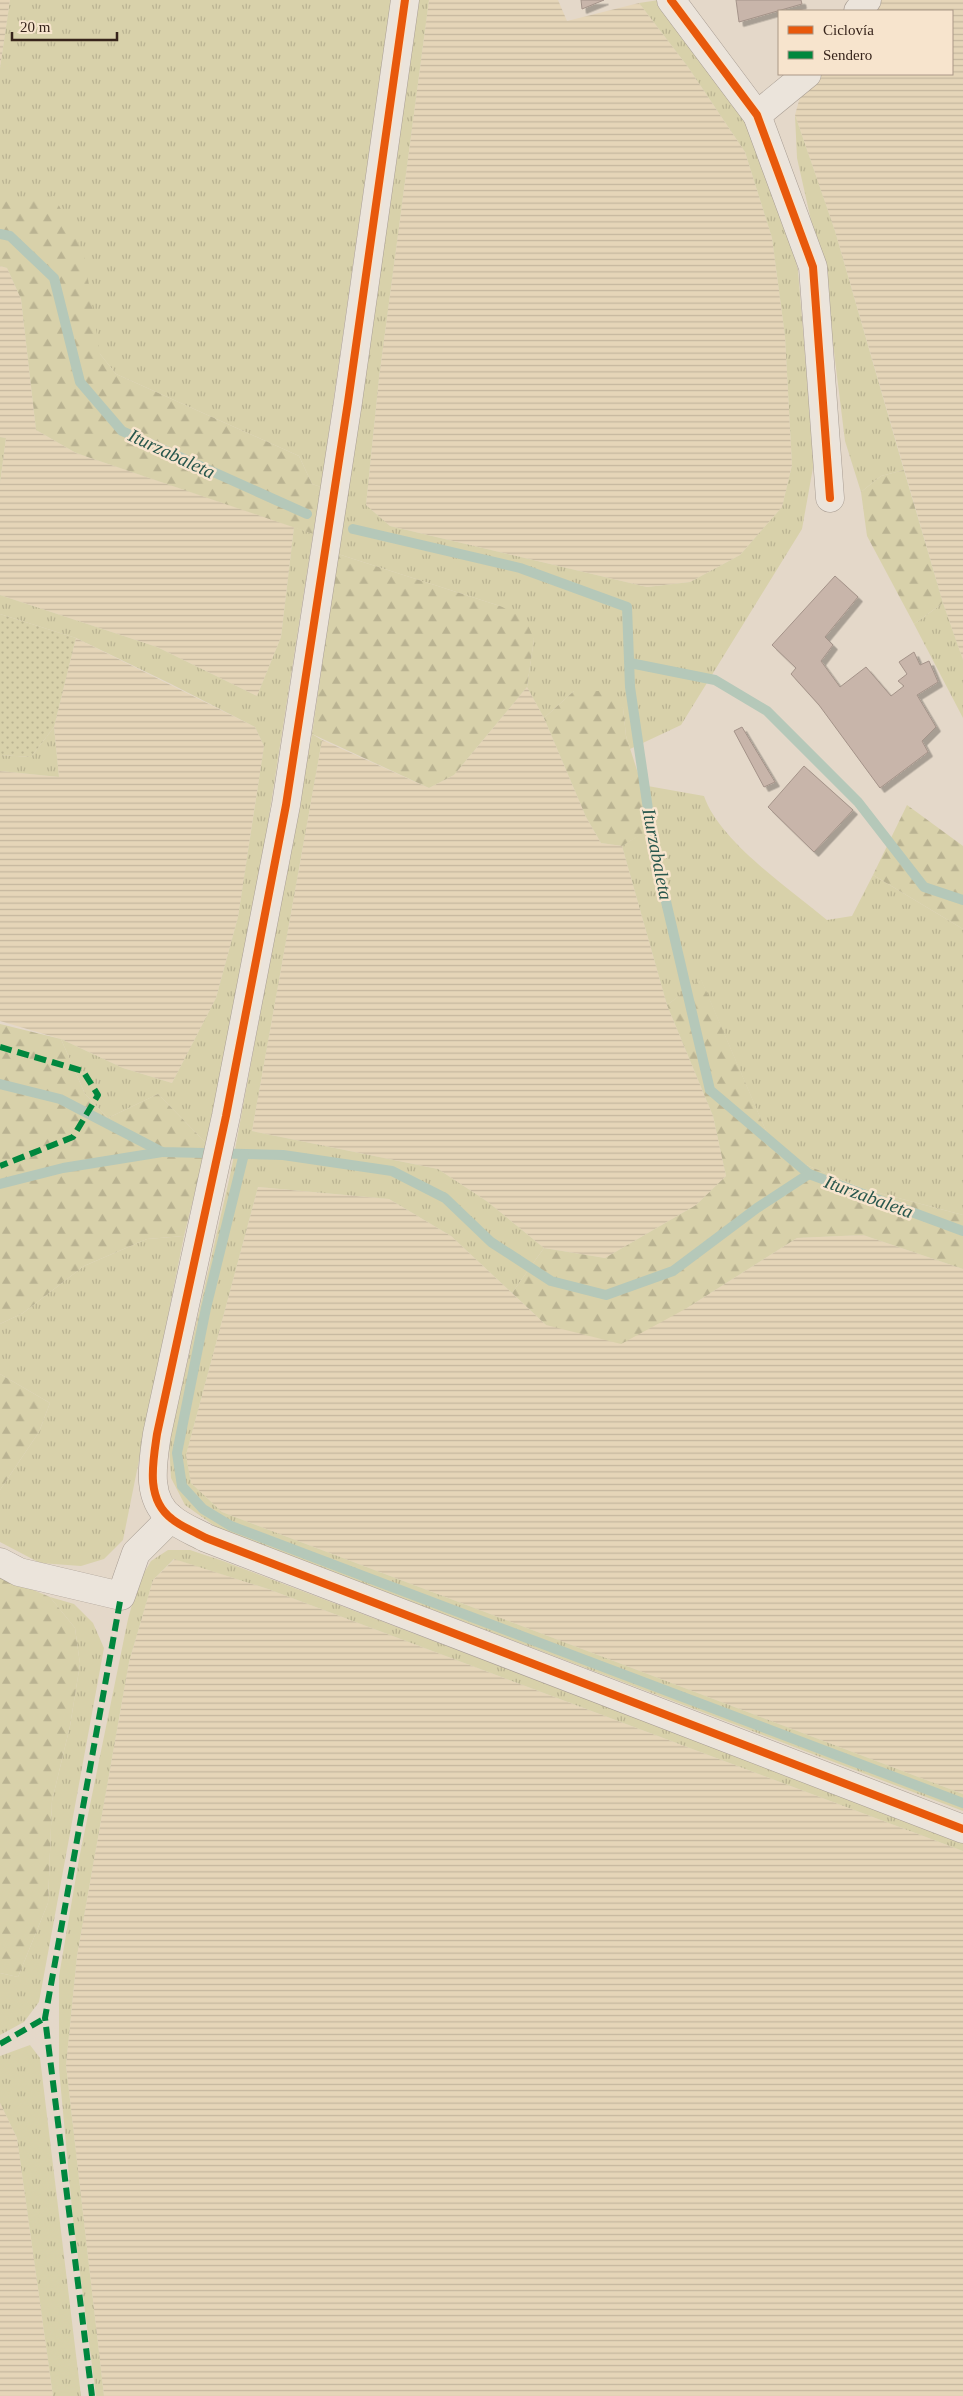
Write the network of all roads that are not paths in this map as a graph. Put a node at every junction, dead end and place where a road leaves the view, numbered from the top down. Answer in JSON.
{"nodes":[{"id":1,"x":405,"y":0,"type":"edge"},
{"id":2,"x":671,"y":0,"type":"edge"},
{"id":3,"x":867,"y":0,"type":"edge"},
{"id":4,"x":859,"y":10,"type":"edge"},
{"id":5,"x":806,"y":75,"type":"edge"},
{"id":6,"x":757,"y":115,"type":"junction"},
{"id":7,"x":830,"y":498,"type":"dead end"},
{"id":8,"x":171,"y":1518,"type":"junction"},
{"id":9,"x":0,"y":1562,"type":"edge"},
{"id":10,"x":963,"y":1829,"type":"edge"}],
"edges":[{"from":1,"to":8,"type":"street"},
{"from":2,"to":6,"type":"street"},
{"from":3,"to":4,"type":"street"},
{"from":5,"to":6,"type":"street"},
{"from":6,"to":7,"type":"street"},
{"from":8,"to":9,"type":"street"},
{"from":8,"to":10,"type":"street"}]}
